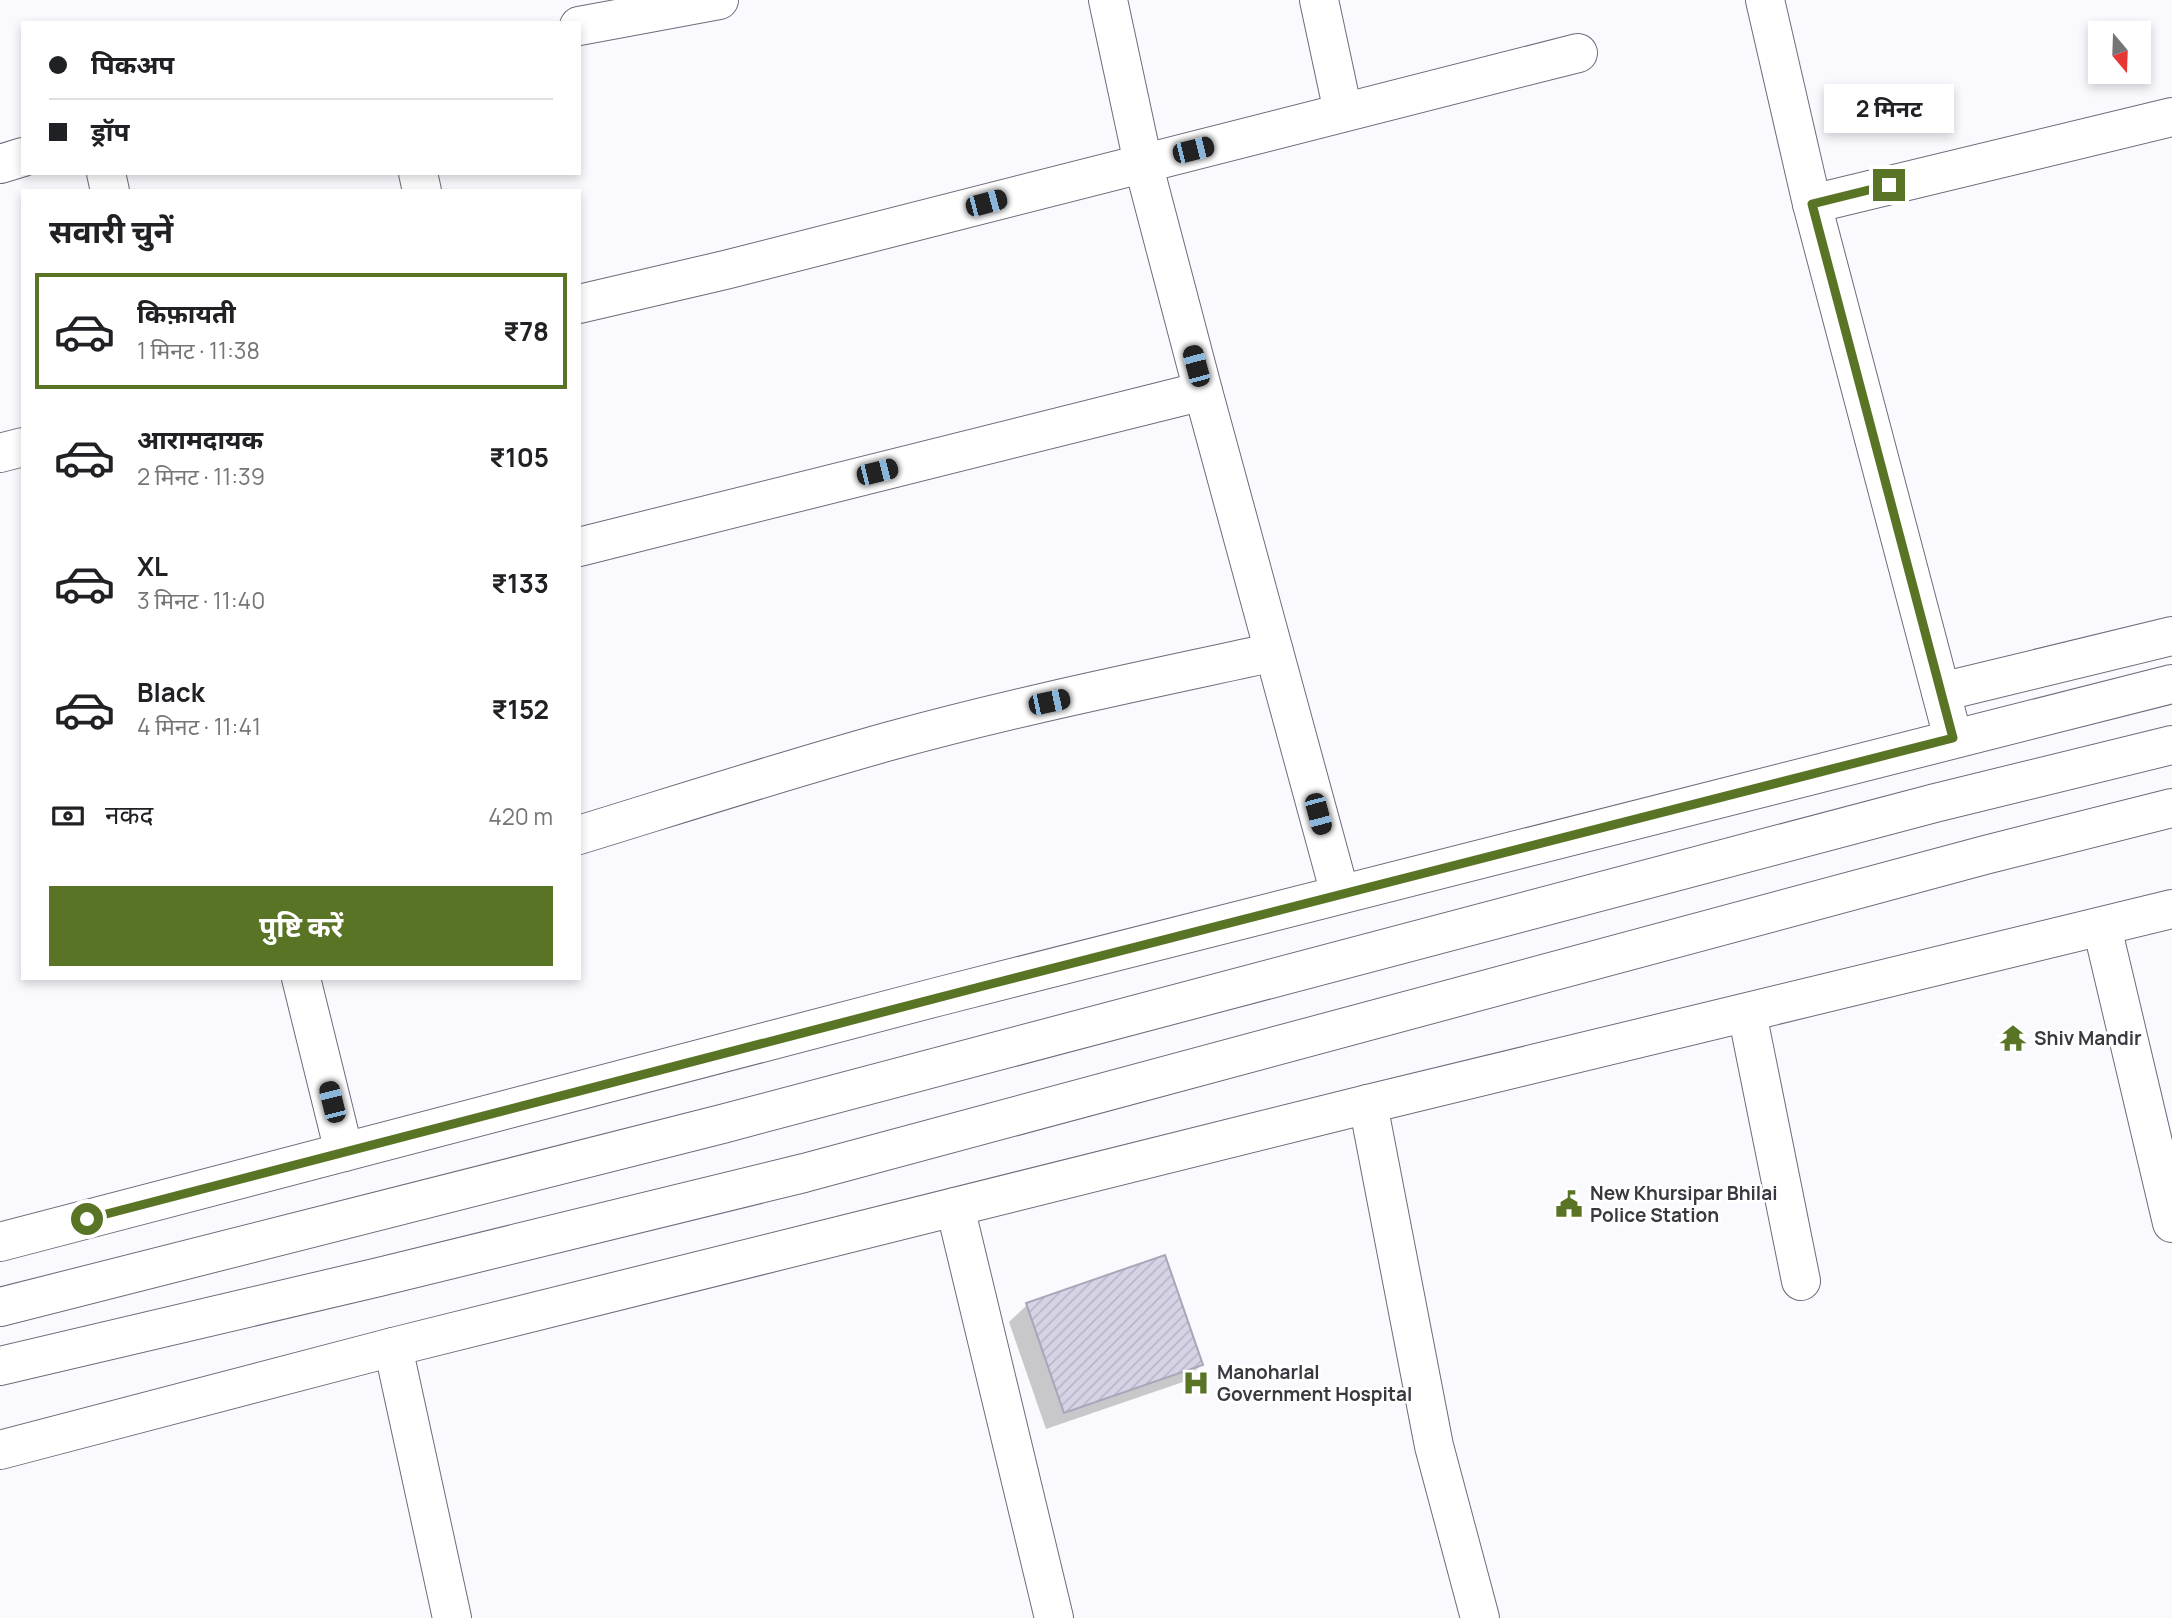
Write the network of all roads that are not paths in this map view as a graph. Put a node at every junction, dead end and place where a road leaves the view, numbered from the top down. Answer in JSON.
{"nodes":[{"id":1,"x":719,"y":0,"type":"edge"},
{"id":2,"x":1108,"y":0,"type":"edge"},
{"id":3,"x":1319,"y":0,"type":"edge"},
{"id":4,"x":1765,"y":0,"type":"edge"},
{"id":5,"x":581,"y":26,"type":"edge"},
{"id":6,"x":1578,"y":52,"type":"dead end"},
{"id":7,"x":1343,"y":112,"type":"junction"},
{"id":8,"x":2172,"y":117,"type":"edge"},
{"id":9,"x":21,"y":159,"type":"edge"},
{"id":10,"x":1143,"y":163,"type":"junction"},
{"id":11,"x":0,"y":164,"type":"edge"},
{"id":12,"x":1812,"y":204,"type":"junction"},
{"id":13,"x":581,"y":304,"type":"edge"},
{"id":14,"x":1203,"y":391,"type":"junction"},
{"id":15,"x":21,"y":448,"type":"edge"},
{"id":16,"x":0,"y":453,"type":"edge"},
{"id":17,"x":581,"y":546,"type":"edge"},
{"id":18,"x":2172,"y":636,"type":"edge"},
{"id":19,"x":1274,"y":652,"type":"junction"},
{"id":20,"x":2172,"y":684,"type":"edge"},
{"id":21,"x":1941,"y":692,"type":"junction"},
{"id":22,"x":1953,"y":738,"type":"junction"},
{"id":23,"x":2172,"y":745,"type":"edge"},
{"id":24,"x":2172,"y":808,"type":"edge"},
{"id":25,"x":581,"y":834,"type":"edge"},
{"id":26,"x":1340,"y":894,"type":"junction"},
{"id":27,"x":2172,"y":909,"type":"edge"},
{"id":28,"x":2102,"y":927,"type":"junction"},
{"id":29,"x":301,"y":980,"type":"edge"},
{"id":30,"x":1746,"y":1013,"type":"junction"},
{"id":31,"x":1368,"y":1104,"type":"junction"},
{"id":32,"x":344,"y":1152,"type":"junction"},
{"id":33,"x":955,"y":1208,"type":"junction"},
{"id":34,"x":2171,"y":1217,"type":"edge"},
{"id":35,"x":0,"y":1242,"type":"edge"},
{"id":36,"x":1801,"y":1281,"type":"dead end"},
{"id":37,"x":0,"y":1307,"type":"edge"},
{"id":38,"x":393,"y":1347,"type":"junction"},
{"id":39,"x":0,"y":1366,"type":"edge"},
{"id":40,"x":0,"y":1450,"type":"edge"},
{"id":41,"x":452,"y":1618,"type":"edge"},
{"id":42,"x":1054,"y":1618,"type":"edge"},
{"id":43,"x":1480,"y":1618,"type":"edge"}],
"edges":[{"from":1,"to":5,"type":"main road"},
{"from":2,"to":10,"type":"main road"},
{"from":3,"to":7,"type":"main road"},
{"from":4,"to":12,"type":"main road"},
{"from":6,"to":7,"type":"main road"},
{"from":7,"to":10,"type":"main road"},
{"from":8,"to":12,"type":"main road"},
{"from":9,"to":11,"type":"main road"},
{"from":10,"to":13,"type":"main road"},
{"from":10,"to":14,"type":"main road"},
{"from":12,"to":21,"type":"main road"},
{"from":14,"to":17,"type":"main road"},
{"from":14,"to":19,"type":"main road"},
{"from":15,"to":16,"type":"main road"},
{"from":18,"to":21,"type":"main road"},
{"from":19,"to":25,"type":"main road"},
{"from":19,"to":26,"type":"main road"},
{"from":20,"to":22,"type":"main road"},
{"from":21,"to":22,"type":"main road"},
{"from":22,"to":26,"type":"main road"},
{"from":23,"to":37,"type":"main road"},
{"from":24,"to":39,"type":"main road"},
{"from":26,"to":32,"type":"main road"},
{"from":27,"to":28,"type":"main road"},
{"from":28,"to":30,"type":"main road"},
{"from":28,"to":34,"type":"main road"},
{"from":29,"to":32,"type":"main road"},
{"from":30,"to":31,"type":"main road"},
{"from":30,"to":36,"type":"main road"},
{"from":31,"to":33,"type":"main road"},
{"from":31,"to":43,"type":"main road"},
{"from":32,"to":35,"type":"main road"},
{"from":33,"to":38,"type":"main road"},
{"from":33,"to":42,"type":"main road"},
{"from":38,"to":40,"type":"main road"},
{"from":38,"to":41,"type":"main road"}]}
